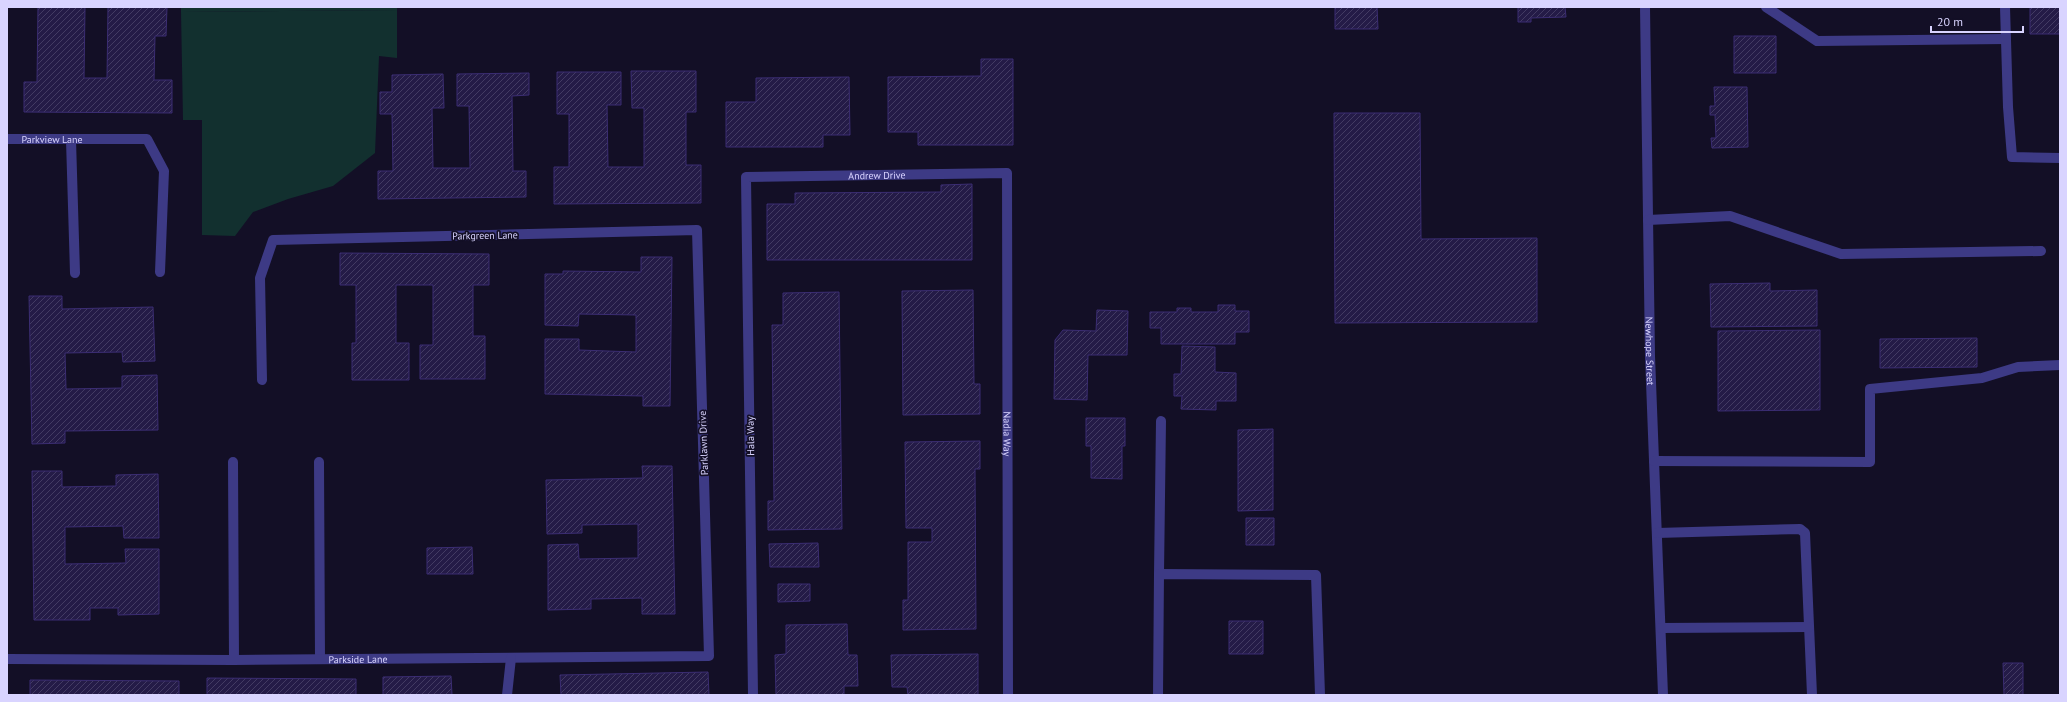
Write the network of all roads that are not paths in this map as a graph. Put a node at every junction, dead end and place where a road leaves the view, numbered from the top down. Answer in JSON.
{"nodes":[{"id":1,"x":1645,"y":7,"type":"edge"},
{"id":2,"x":1766,"y":7,"type":"edge"},
{"id":3,"x":2005,"y":7,"type":"edge"},
{"id":4,"x":2006,"y":39,"type":"junction"},
{"id":5,"x":7,"y":139,"type":"edge"},
{"id":6,"x":71,"y":140,"type":"junction"},
{"id":7,"x":2060,"y":158,"type":"edge"},
{"id":8,"x":1007,"y":173,"type":"joint"},
{"id":9,"x":746,"y":177,"type":"joint"},
{"id":10,"x":1648,"y":220,"type":"junction"},
{"id":11,"x":697,"y":230,"type":"joint"},
{"id":12,"x":2041,"y":251,"type":"dead end"},
{"id":13,"x":160,"y":272,"type":"dead end"},
{"id":14,"x":75,"y":273,"type":"dead end"},
{"id":15,"x":2060,"y":365,"type":"edge"},
{"id":16,"x":262,"y":380,"type":"dead end"},
{"id":17,"x":1160,"y":421,"type":"dead end"},
{"id":18,"x":1654,"y":460,"type":"junction"},
{"id":19,"x":233,"y":462,"type":"dead end"},
{"id":20,"x":319,"y":462,"type":"dead end"},
{"id":21,"x":1657,"y":533,"type":"junction"},
{"id":22,"x":1159,"y":574,"type":"junction"},
{"id":23,"x":1809,"y":627,"type":"junction"},
{"id":24,"x":1661,"y":628,"type":"junction"},
{"id":25,"x":709,"y":656,"type":"joint"},
{"id":26,"x":511,"y":658,"type":"junction"},
{"id":27,"x":7,"y":659,"type":"edge"},
{"id":28,"x":320,"y":659,"type":"junction"},
{"id":29,"x":234,"y":660,"type":"junction"},
{"id":30,"x":507,"y":695,"type":"edge"},
{"id":31,"x":753,"y":695,"type":"edge"},
{"id":32,"x":1008,"y":695,"type":"edge"},
{"id":33,"x":1158,"y":695,"type":"edge"},
{"id":34,"x":1320,"y":695,"type":"edge"},
{"id":35,"x":1664,"y":695,"type":"edge"},
{"id":36,"x":1812,"y":695,"type":"edge"}],
"edges":[{"from":1,"to":10,"type":"street","name":"Newhope Street"},
{"from":2,"to":4,"type":"street"},
{"from":3,"to":4,"type":"street"},
{"from":4,"to":7,"type":"street"},
{"from":5,"to":6,"type":"street","name":"Parkview Lane"},
{"from":6,"to":13,"type":"street","name":"Parkview Lane"},
{"from":6,"to":14,"type":"street"},
{"from":8,"to":9,"type":"street","name":"Andrew Drive"},
{"from":8,"to":32,"type":"street","name":"Nadia Way"},
{"from":9,"to":31,"type":"street","name":"Hala Way"},
{"from":10,"to":12,"type":"street"},
{"from":10,"to":18,"type":"street","name":"Newhope Street"},
{"from":11,"to":16,"type":"street","name":"Parkgreen Lane"},
{"from":11,"to":25,"type":"street","name":"Parklawn Drive"},
{"from":15,"to":18,"type":"street"},
{"from":17,"to":22,"type":"street"},
{"from":18,"to":21,"type":"street","name":"Newhope Street"},
{"from":19,"to":29,"type":"street"},
{"from":20,"to":28,"type":"street"},
{"from":21,"to":23,"type":"street"},
{"from":21,"to":24,"type":"street","name":"Newhope Street"},
{"from":22,"to":33,"type":"street"},
{"from":22,"to":34,"type":"street"},
{"from":23,"to":24,"type":"street"},
{"from":23,"to":36,"type":"street"},
{"from":24,"to":35,"type":"street","name":"Newhope Street"},
{"from":25,"to":26,"type":"street","name":"Parkside Lane"},
{"from":26,"to":28,"type":"street","name":"Parkside Lane"},
{"from":26,"to":30,"type":"street"},
{"from":27,"to":29,"type":"street","name":"Parkside Lane"},
{"from":28,"to":29,"type":"street","name":"Parkside Lane"}]}
